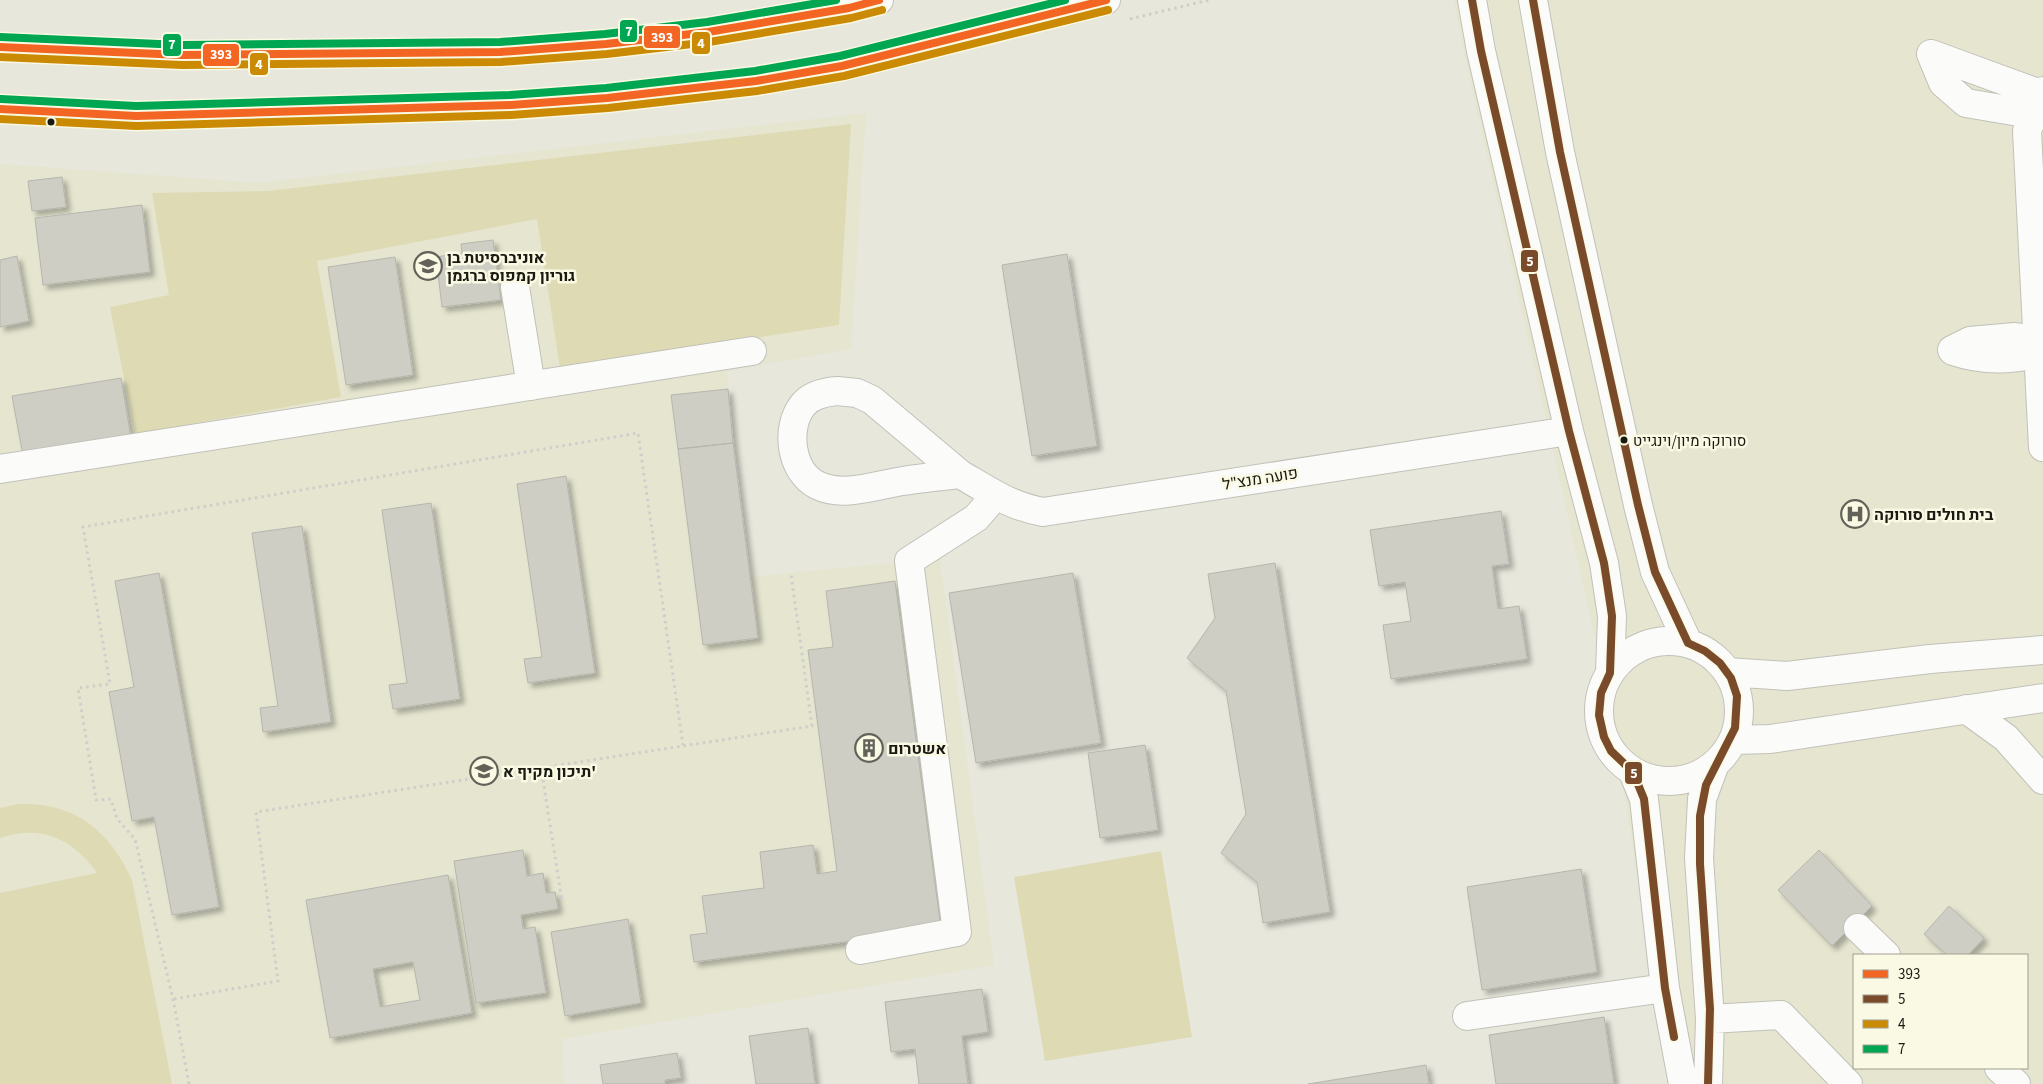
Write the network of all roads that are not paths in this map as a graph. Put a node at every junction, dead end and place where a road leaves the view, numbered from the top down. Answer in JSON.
{"nodes":[{"id":1,"x":879,"y":0,"type":"edge"},
{"id":2,"x":1106,"y":0,"type":"edge"},
{"id":3,"x":1472,"y":0,"type":"edge"},
{"id":4,"x":1533,"y":0,"type":"edge"},
{"id":5,"x":0,"y":48,"type":"edge"},
{"id":6,"x":2040,"y":102,"type":"edge"},
{"id":7,"x":0,"y":109,"type":"edge"},
{"id":8,"x":515,"y":287,"type":"dead end"},
{"id":9,"x":2040,"y":346,"type":"edge"},
{"id":10,"x":752,"y":351,"type":"dead end"},
{"id":11,"x":530,"y":386,"type":"junction"},
{"id":12,"x":1569,"y":431,"type":"junction"},
{"id":13,"x":2043,"y":447,"type":"edge"},
{"id":14,"x":0,"y":469,"type":"edge"},
{"id":15,"x":960,"y":474,"type":"junction"},
{"id":16,"x":996,"y":495,"type":"junction"},
{"id":17,"x":1688,"y":643,"type":"junction"},
{"id":18,"x":2043,"y":650,"type":"edge"},
{"id":19,"x":1727,"y":672,"type":"junction"},
{"id":20,"x":1610,"y":673,"type":"junction"},
{"id":21,"x":2043,"y":698,"type":"edge"},
{"id":22,"x":1966,"y":709,"type":"junction"},
{"id":23,"x":1733,"y":740,"type":"junction"},
{"id":24,"x":1715,"y":764,"type":"junction"},
{"id":25,"x":1633,"y":772,"type":"junction"},
{"id":26,"x":2043,"y":780,"type":"edge"},
{"id":27,"x":1858,"y":928,"type":"dead end"},
{"id":28,"x":860,"y":950,"type":"dead end"},
{"id":29,"x":1885,"y":954,"type":"edge"},
{"id":30,"x":1665,"y":988,"type":"junction"},
{"id":31,"x":1467,"y":1016,"type":"dead end"},
{"id":32,"x":1710,"y":1019,"type":"junction"},
{"id":33,"x":2001,"y":1069,"type":"edge"},
{"id":34,"x":1683,"y":1084,"type":"edge"},
{"id":35,"x":1708,"y":1084,"type":"edge"},
{"id":36,"x":1848,"y":1084,"type":"edge"},
{"id":37,"x":2016,"y":1084,"type":"edge"}],
"edges":[{"from":1,"to":5,"type":"street"},
{"from":2,"to":7,"type":"street"},
{"from":3,"to":12,"type":"street"},
{"from":4,"to":17,"type":"street"},
{"from":6,"to":9,"type":"street"},
{"from":8,"to":11,"type":"street"},
{"from":9,"to":13,"type":"street"},
{"from":10,"to":11,"type":"street"},
{"from":11,"to":14,"type":"street"},
{"from":12,"to":16,"type":"street","name":"פועה מנצ\"ל"},
{"from":12,"to":20,"type":"street"},
{"from":15,"to":15,"type":"street","name":"פועה מנצ\"ל"},
{"from":15,"to":16,"type":"street","name":"פועה מנצ\"ל"},
{"from":16,"to":28,"type":"street"},
{"from":17,"to":19,"type":"street"},
{"from":17,"to":20,"type":"street"},
{"from":18,"to":19,"type":"street"},
{"from":19,"to":23,"type":"street"},
{"from":20,"to":25,"type":"street"},
{"from":21,"to":22,"type":"street"},
{"from":22,"to":23,"type":"street"},
{"from":22,"to":26,"type":"street"},
{"from":23,"to":24,"type":"street"},
{"from":24,"to":25,"type":"street"},
{"from":24,"to":32,"type":"street"},
{"from":25,"to":30,"type":"street"},
{"from":27,"to":29,"type":"street"},
{"from":30,"to":31,"type":"street"},
{"from":30,"to":34,"type":"street"},
{"from":32,"to":35,"type":"street"},
{"from":32,"to":36,"type":"street"},
{"from":33,"to":37,"type":"street"}]}
